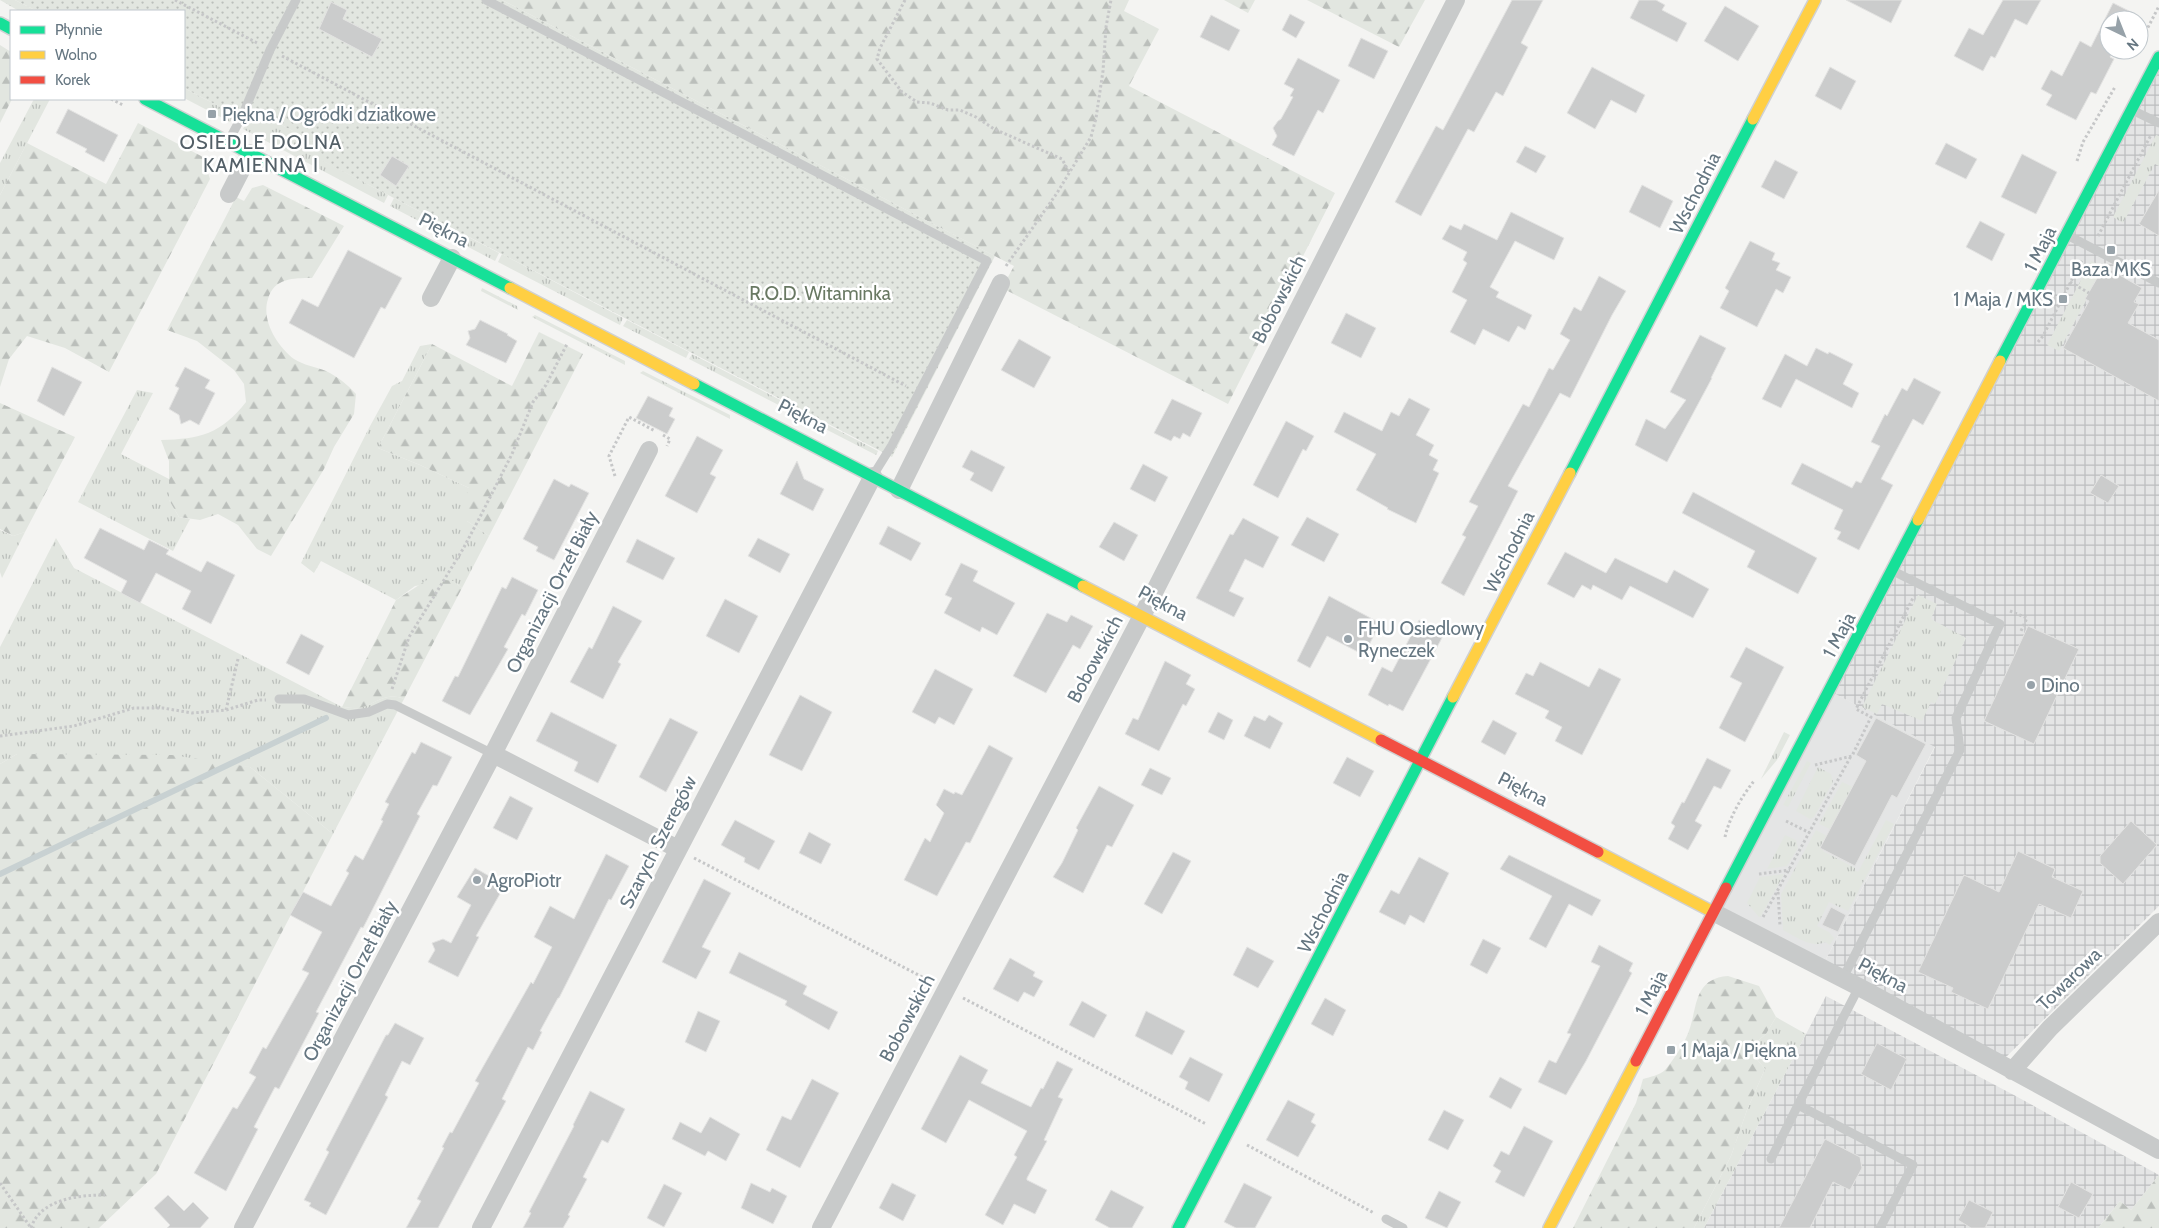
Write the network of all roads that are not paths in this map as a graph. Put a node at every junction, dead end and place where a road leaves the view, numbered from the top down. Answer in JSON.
{"nodes":[{"id":1,"x":296,"y":0,"type":"edge"},
{"id":2,"x":486,"y":0,"type":"edge"},
{"id":3,"x":1456,"y":0,"type":"edge"},
{"id":4,"x":1815,"y":0,"type":"edge"},
{"id":5,"x":2159,"y":57,"type":"edge"},
{"id":6,"x":147,"y":100,"type":"edge"},
{"id":7,"x":2132,"y":109,"type":"junction"},
{"id":8,"x":2155,"y":121,"type":"edge"},
{"id":9,"x":228,"y":142,"type":"junction"},
{"id":10,"x":250,"y":153,"type":"junction"},
{"id":11,"x":229,"y":194,"type":"dead end"},
{"id":12,"x":2067,"y":235,"type":"junction"},
{"id":13,"x":452,"y":258,"type":"junction"},
{"id":14,"x":1001,"y":283,"type":"road end"},
{"id":15,"x":2159,"y":283,"type":"edge"},
{"id":16,"x":430,"y":298,"type":"dead end"},
{"id":17,"x":649,"y":450,"type":"dead end"},
{"id":18,"x":873,"y":476,"type":"junction"},
{"id":19,"x":900,"y":490,"type":"junction"},
{"id":20,"x":1892,"y":570,"type":"junction"},
{"id":21,"x":1142,"y":616,"type":"junction"},
{"id":22,"x":279,"y":699,"type":"road end"},
{"id":23,"x":493,"y":754,"type":"junction"},
{"id":24,"x":1421,"y":761,"type":"junction"},
{"id":25,"x":684,"y":852,"type":"junction"},
{"id":26,"x":1714,"y":912,"type":"junction"},
{"id":27,"x":2159,"y":922,"type":"edge"},
{"id":28,"x":1843,"y":978,"type":"junction"},
{"id":29,"x":1859,"y":986,"type":"junction"},
{"id":30,"x":2012,"y":1071,"type":"junction"},
{"id":31,"x":1798,"y":1105,"type":"junction"},
{"id":32,"x":2159,"y":1150,"type":"edge"},
{"id":33,"x":1771,"y":1159,"type":"dead end"},
{"id":34,"x":1386,"y":1219,"type":"road end"},
{"id":35,"x":243,"y":1228,"type":"edge"},
{"id":36,"x":481,"y":1228,"type":"edge"},
{"id":37,"x":821,"y":1228,"type":"edge"},
{"id":38,"x":1178,"y":1228,"type":"edge"},
{"id":39,"x":1403,"y":1228,"type":"edge"},
{"id":40,"x":1549,"y":1228,"type":"edge"},
{"id":41,"x":1880,"y":1228,"type":"edge"}],
"edges":[{"from":1,"to":9,"type":"lane"},
{"from":2,"to":18,"type":"lane"},
{"from":3,"to":21,"type":"street","name":"Bobowskich"},
{"from":4,"to":24,"type":"street","name":"Wschodnia"},
{"from":5,"to":7,"type":"street","name":"1 Maja"},
{"from":6,"to":9,"type":"street","name":"Piękna"},
{"from":7,"to":8,"type":"lane"},
{"from":7,"to":12,"type":"street","name":"1 Maja"},
{"from":9,"to":10,"type":"street","name":"Piękna"},
{"from":10,"to":11,"type":"street"},
{"from":10,"to":13,"type":"street","name":"Piękna"},
{"from":12,"to":15,"type":"lane"},
{"from":12,"to":20,"type":"street","name":"1 Maja"},
{"from":13,"to":16,"type":"street"},
{"from":13,"to":18,"type":"street","name":"Piękna"},
{"from":14,"to":19,"type":"street"},
{"from":17,"to":23,"type":"street","name":"Organizacji Orzeł Biały"},
{"from":18,"to":19,"type":"street","name":"Piękna"},
{"from":18,"to":25,"type":"street","name":"Szarych Szeregów"},
{"from":19,"to":21,"type":"street","name":"Piękna"},
{"from":20,"to":26,"type":"street","name":"1 Maja"},
{"from":20,"to":28,"type":"lane"},
{"from":21,"to":24,"type":"street","name":"Piękna"},
{"from":21,"to":37,"type":"street","name":"Bobowskich"},
{"from":22,"to":23,"type":"lane"},
{"from":23,"to":25,"type":"street"},
{"from":23,"to":35,"type":"street","name":"Organizacji Orzeł Biały"},
{"from":24,"to":26,"type":"street","name":"Piękna"},
{"from":24,"to":38,"type":"street","name":"Wschodnia"},
{"from":25,"to":36,"type":"street","name":"Szarych Szeregów"},
{"from":26,"to":28,"type":"street","name":"Piękna"},
{"from":26,"to":40,"type":"street","name":"1 Maja"},
{"from":27,"to":30,"type":"street","name":"Towarowa"},
{"from":28,"to":29,"type":"street","name":"Piękna"},
{"from":29,"to":30,"type":"street","name":"Piękna"},
{"from":29,"to":31,"type":"lane"},
{"from":30,"to":32,"type":"street","name":"Piękna"},
{"from":31,"to":33,"type":"lane"},
{"from":31,"to":41,"type":"lane"},
{"from":34,"to":39,"type":"lane"}]}
